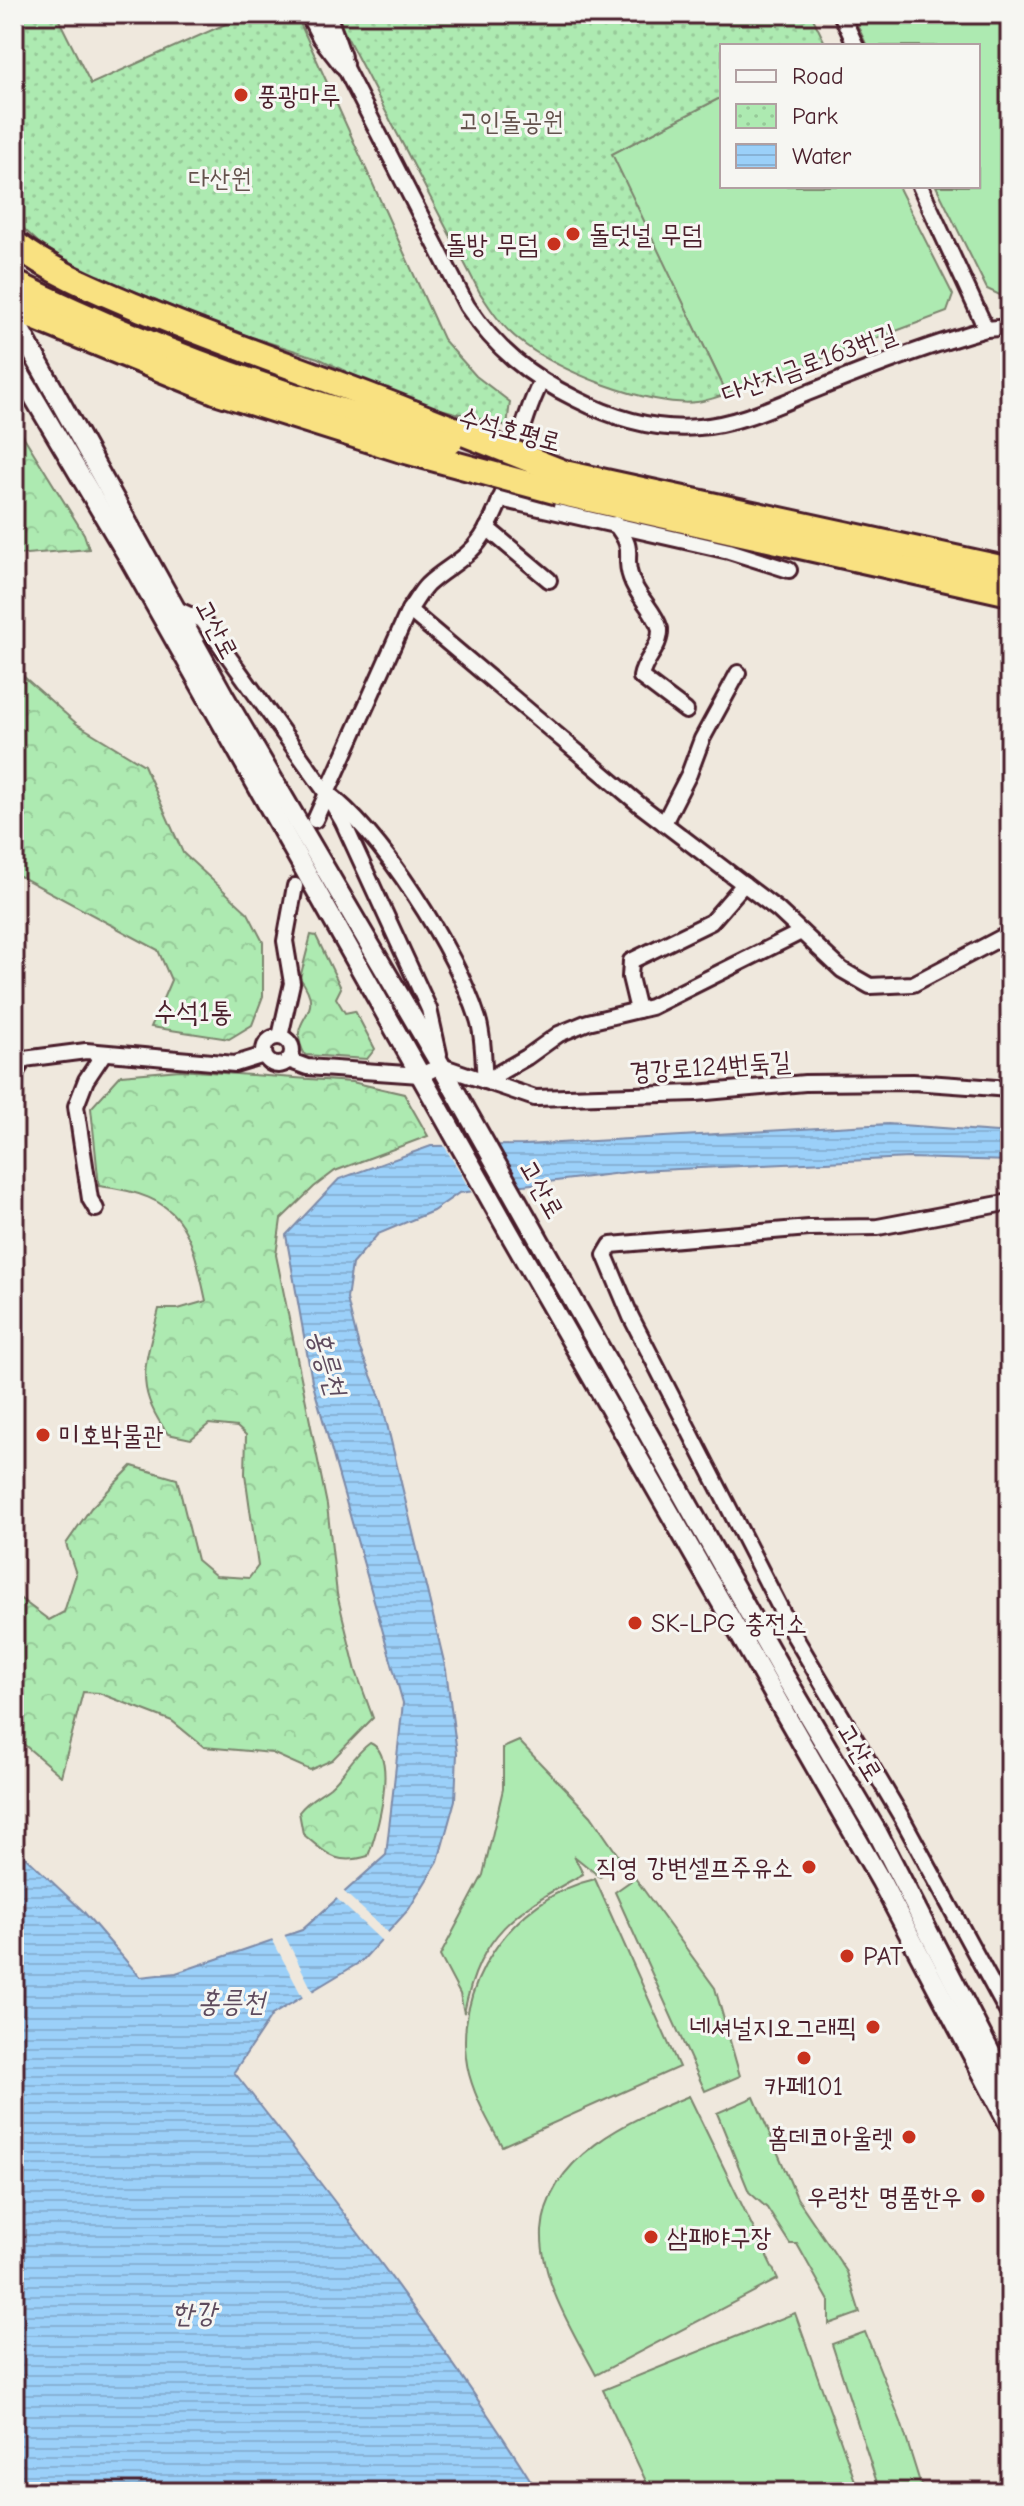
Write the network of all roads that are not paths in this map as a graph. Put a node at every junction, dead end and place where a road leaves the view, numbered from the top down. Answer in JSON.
{"nodes":[{"id":1,"x":310,"y":14,"type":"edge"},
{"id":2,"x":326,"y":14,"type":"edge"},
{"id":3,"x":841,"y":14,"type":"edge"},
{"id":4,"x":855,"y":44,"type":"edge"},
{"id":5,"x":343,"y":64,"type":"junction"},
{"id":6,"x":921,"y":188,"type":"edge"},
{"id":7,"x":14,"y":243,"type":"edge"},
{"id":8,"x":19,"y":305,"type":"edge"},
{"id":9,"x":1010,"y":327,"type":"edge"},
{"id":10,"x":986,"y":329,"type":"junction"},
{"id":11,"x":14,"y":364,"type":"edge"},
{"id":12,"x":541,"y":382,"type":"junction"},
{"id":13,"x":408,"y":431,"type":"junction"},
{"id":14,"x":561,"y":482,"type":"junction"},
{"id":15,"x":500,"y":499,"type":"junction"},
{"id":16,"x":615,"y":524,"type":"junction"},
{"id":17,"x":487,"y":528,"type":"junction"},
{"id":18,"x":789,"y":570,"type":"dead end"},
{"id":19,"x":1010,"y":570,"type":"edge"},
{"id":20,"x":549,"y":580,"type":"dead end"},
{"id":21,"x":1010,"y":593,"type":"edge"},
{"id":22,"x":179,"y":610,"type":"junction"},
{"id":23,"x":409,"y":610,"type":"junction"},
{"id":24,"x":738,"y":673,"type":"dead end"},
{"id":25,"x":686,"y":711,"type":"dead end"},
{"id":26,"x":325,"y":791,"type":"junction"},
{"id":27,"x":315,"y":820,"type":"dead end"},
{"id":28,"x":664,"y":823,"type":"junction"},
{"id":29,"x":744,"y":884,"type":"junction"},
{"id":30,"x":295,"y":886,"type":"dead end"},
{"id":31,"x":801,"y":932,"type":"junction"},
{"id":32,"x":1010,"y":933,"type":"edge"},
{"id":33,"x":638,"y":1010,"type":"junction"},
{"id":34,"x":280,"y":1037,"type":"junction"},
{"id":35,"x":104,"y":1053,"type":"junction"},
{"id":36,"x":264,"y":1055,"type":"junction"},
{"id":37,"x":19,"y":1059,"type":"edge"},
{"id":38,"x":288,"y":1060,"type":"junction"},
{"id":39,"x":441,"y":1066,"type":"junction"},
{"id":40,"x":14,"y":1075,"type":"edge"},
{"id":41,"x":420,"y":1075,"type":"junction"},
{"id":42,"x":485,"y":1081,"type":"junction"},
{"id":43,"x":1010,"y":1089,"type":"edge"},
{"id":44,"x":1010,"y":1202,"type":"edge"},
{"id":45,"x":96,"y":1209,"type":"dead end"},
{"id":46,"x":1010,"y":2017,"type":"edge"},
{"id":47,"x":1010,"y":2091,"type":"edge"},
{"id":48,"x":1010,"y":2126,"type":"edge"}],
"edges":[{"from":1,"to":5,"type":"street","name":"다산지금로163번길"},
{"from":2,"to":5,"type":"street","name":"다산지금로163번길"},
{"from":3,"to":4,"type":"street"},
{"from":5,"to":12,"type":"street","name":"다산지금로163번길"},
{"from":6,"to":10,"type":"street"},
{"from":7,"to":13,"type":"highway"},
{"from":8,"to":13,"type":"highway","name":"수석호평로"},
{"from":8,"to":13,"type":"highway","name":"수석호평로"},
{"from":8,"to":22,"type":"street","name":"고산로"},
{"from":9,"to":10,"type":"street","name":"다산지금로163번길"},
{"from":10,"to":12,"type":"street","name":"다산지금로163번길"},
{"from":11,"to":41,"type":"street","name":"고산로"},
{"from":12,"to":15,"type":"street"},
{"from":13,"to":14,"type":"highway","name":"수석호평로","bridge":true},
{"from":13,"to":14,"type":"highway","bridge":true},
{"from":14,"to":19,"type":"highway","name":"수석호평로"},
{"from":14,"to":21,"type":"highway","name":"수석호평로"},
{"from":15,"to":16,"type":"street"},
{"from":15,"to":17,"type":"street"},
{"from":16,"to":18,"type":"street"},
{"from":16,"to":25,"type":"street"},
{"from":17,"to":20,"type":"street"},
{"from":17,"to":23,"type":"street"},
{"from":22,"to":26,"type":"street"},
{"from":22,"to":39,"type":"street","name":"고산로"},
{"from":23,"to":26,"type":"street"},
{"from":23,"to":28,"type":"street"},
{"from":24,"to":28,"type":"street"},
{"from":26,"to":27,"type":"street"},
{"from":26,"to":39,"type":"street"},
{"from":26,"to":42,"type":"street"},
{"from":28,"to":29,"type":"street"},
{"from":29,"to":31,"type":"street"},
{"from":29,"to":33,"type":"street"},
{"from":30,"to":34,"type":"street"},
{"from":31,"to":32,"type":"street"},
{"from":31,"to":33,"type":"street"},
{"from":33,"to":42,"type":"street"},
{"from":34,"to":36,"type":"street"},
{"from":34,"to":38,"type":"street"},
{"from":35,"to":36,"type":"street"},
{"from":35,"to":37,"type":"street"},
{"from":35,"to":45,"type":"street"},
{"from":36,"to":38,"type":"street"},
{"from":37,"to":40,"type":"street"},
{"from":38,"to":41,"type":"street"},
{"from":39,"to":41,"type":"street"},
{"from":39,"to":42,"type":"street","name":"경강로124번둑길"},
{"from":39,"to":47,"type":"street","name":"고산로"},
{"from":41,"to":48,"type":"street","name":"고산로"},
{"from":42,"to":43,"type":"street","name":"경강로124번둑길"},
{"from":44,"to":46,"type":"street"}]}
